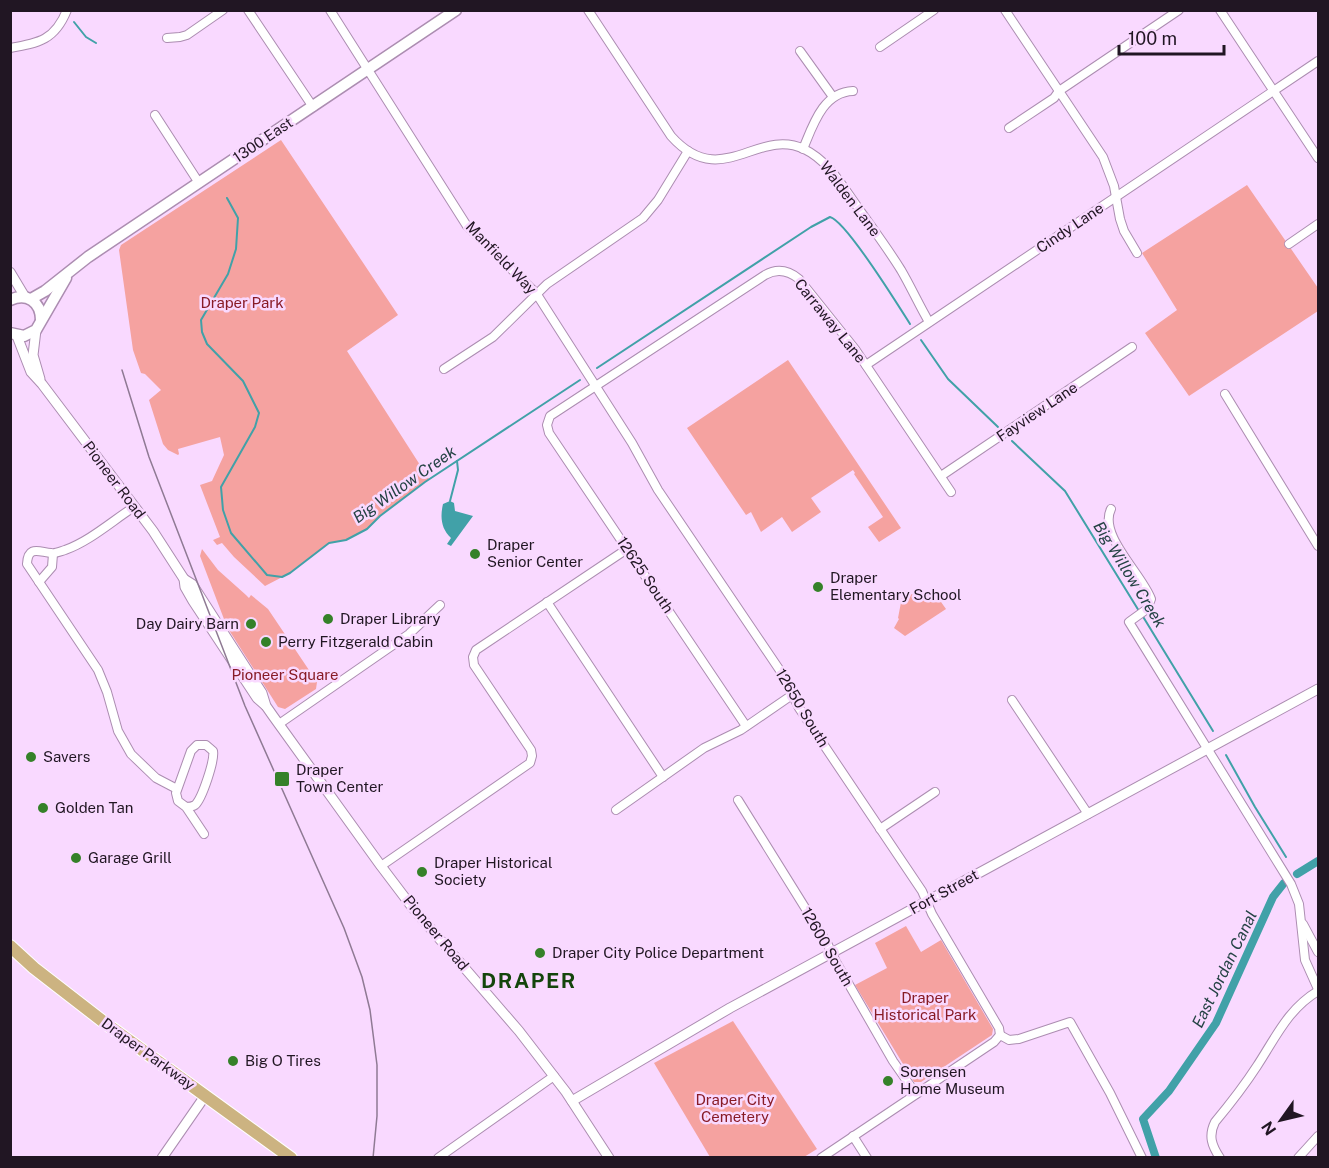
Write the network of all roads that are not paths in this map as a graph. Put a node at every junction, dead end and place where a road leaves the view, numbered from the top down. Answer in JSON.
{"nodes":[{"id":1,"x":67,"y":10,"type":"edge"},
{"id":2,"x":223,"y":10,"type":"edge"},
{"id":3,"x":248,"y":10,"type":"edge"},
{"id":4,"x":330,"y":10,"type":"edge"},
{"id":5,"x":456,"y":10,"type":"edge"},
{"id":6,"x":588,"y":10,"type":"edge"},
{"id":7,"x":934,"y":10,"type":"edge"},
{"id":8,"x":1005,"y":10,"type":"edge"},
{"id":9,"x":1179,"y":10,"type":"edge"},
{"id":10,"x":1220,"y":10,"type":"edge"},
{"id":11,"x":167,"y":38,"type":"dead end"},
{"id":12,"x":880,"y":47,"type":"dead end"},
{"id":13,"x":10,"y":48,"type":"edge"},
{"id":14,"x":800,"y":51,"type":"dead end"},
{"id":15,"x":1318,"y":61,"type":"edge"},
{"id":16,"x":368,"y":69,"type":"junction"},
{"id":17,"x":853,"y":91,"type":"dead end"},
{"id":18,"x":1059,"y":91,"type":"junction"},
{"id":19,"x":1274,"y":91,"type":"junction"},
{"id":20,"x":833,"y":97,"type":"junction"},
{"id":21,"x":313,"y":107,"type":"junction"},
{"id":22,"x":155,"y":115,"type":"dead end"},
{"id":23,"x":1009,"y":128,"type":"dead end"},
{"id":24,"x":803,"y":149,"type":"junction"},
{"id":25,"x":688,"y":151,"type":"junction"},
{"id":26,"x":1318,"y":158,"type":"edge"},
{"id":27,"x":199,"y":183,"type":"junction"},
{"id":28,"x":1116,"y":197,"type":"junction"},
{"id":29,"x":1318,"y":224,"type":"edge"},
{"id":30,"x":1289,"y":244,"type":"dead end"},
{"id":31,"x":1137,"y":253,"type":"dead end"},
{"id":32,"x":70,"y":270,"type":"junction"},
{"id":33,"x":10,"y":272,"type":"edge"},
{"id":34,"x":536,"y":293,"type":"junction"},
{"id":35,"x":28,"y":298,"type":"junction"},
{"id":36,"x":10,"y":300,"type":"edge"},
{"id":37,"x":929,"y":322,"type":"junction"},
{"id":38,"x":39,"y":325,"type":"junction"},
{"id":39,"x":13,"y":335,"type":"edge"},
{"id":40,"x":1132,"y":347,"type":"dead end"},
{"id":41,"x":866,"y":365,"type":"junction"},
{"id":42,"x":444,"y":369,"type":"dead end"},
{"id":43,"x":42,"y":384,"type":"junction"},
{"id":44,"x":597,"y":386,"type":"junction"},
{"id":45,"x":1226,"y":394,"type":"dead end"},
{"id":46,"x":547,"y":422,"type":"joint"},
{"id":47,"x":941,"y":476,"type":"junction"},
{"id":48,"x":951,"y":492,"type":"dead end"},
{"id":49,"x":134,"y":507,"type":"junction"},
{"id":50,"x":1111,"y":509,"type":"dead end"},
{"id":51,"x":1318,"y":546,"type":"edge"},
{"id":52,"x":627,"y":549,"type":"junction"},
{"id":53,"x":53,"y":554,"type":"junction"},
{"id":54,"x":39,"y":582,"type":"junction"},
{"id":55,"x":547,"y":602,"type":"junction"},
{"id":56,"x":440,"y":605,"type":"dead end"},
{"id":57,"x":1318,"y":689,"type":"edge"},
{"id":58,"x":792,"y":695,"type":"junction"},
{"id":59,"x":1012,"y":700,"type":"dead end"},
{"id":60,"x":279,"y":724,"type":"junction"},
{"id":61,"x":746,"y":726,"type":"junction"},
{"id":62,"x":1208,"y":748,"type":"junction"},
{"id":63,"x":663,"y":777,"type":"junction"},
{"id":64,"x":177,"y":789,"type":"junction"},
{"id":65,"x":935,"y":792,"type":"dead end"},
{"id":66,"x":738,"y":800,"type":"dead end"},
{"id":67,"x":186,"y":807,"type":"junction"},
{"id":68,"x":616,"y":810,"type":"dead end"},
{"id":69,"x":1088,"y":814,"type":"junction"},
{"id":70,"x":880,"y":829,"type":"junction"},
{"id":71,"x":204,"y":834,"type":"dead end"},
{"id":72,"x":381,"y":866,"type":"junction"},
{"id":73,"x":927,"y":901,"type":"junction"},
{"id":74,"x":1301,"y":917,"type":"junction"},
{"id":75,"x":10,"y":946,"type":"edge"},
{"id":76,"x":1318,"y":952,"type":"edge"},
{"id":77,"x":831,"y":953,"type":"junction"},
{"id":78,"x":1318,"y":990,"type":"edge"},
{"id":79,"x":1000,"y":1035,"type":"junction"},
{"id":80,"x":554,"y":1076,"type":"junction"},
{"id":81,"x":916,"y":1094,"type":"junction"},
{"id":82,"x":205,"y":1096,"type":"junction"},
{"id":83,"x":572,"y":1101,"type":"junction"},
{"id":84,"x":853,"y":1136,"type":"junction"},
{"id":85,"x":1318,"y":1136,"type":"edge"},
{"id":86,"x":162,"y":1158,"type":"edge"},
{"id":87,"x":291,"y":1158,"type":"edge"},
{"id":88,"x":438,"y":1158,"type":"edge"},
{"id":89,"x":609,"y":1158,"type":"edge"},
{"id":90,"x":821,"y":1158,"type":"edge"},
{"id":91,"x":867,"y":1158,"type":"edge"},
{"id":92,"x":1142,"y":1158,"type":"edge"},
{"id":93,"x":1220,"y":1158,"type":"edge"},
{"id":94,"x":1298,"y":1158,"type":"edge"}],
"edges":[{"from":1,"to":13,"type":"street"},
{"from":2,"to":11,"type":"street"},
{"from":3,"to":21,"type":"street"},
{"from":4,"to":16,"type":"street","name":"Manfield Way"},
{"from":5,"to":16,"type":"main road","name":"1300 East"},
{"from":6,"to":25,"type":"street"},
{"from":7,"to":12,"type":"street"},
{"from":8,"to":18,"type":"street"},
{"from":9,"to":18,"type":"street"},
{"from":10,"to":19,"type":"street"},
{"from":14,"to":20,"type":"street"},
{"from":15,"to":19,"type":"street","name":"Cindy Lane"},
{"from":16,"to":21,"type":"main road","name":"1300 East"},
{"from":16,"to":34,"type":"street","name":"Manfield Way"},
{"from":17,"to":20,"type":"street"},
{"from":18,"to":23,"type":"street"},
{"from":18,"to":28,"type":"street"},
{"from":19,"to":26,"type":"street"},
{"from":19,"to":28,"type":"street","name":"Cindy Lane"},
{"from":20,"to":24,"type":"street"},
{"from":21,"to":27,"type":"main road","name":"1300 East"},
{"from":22,"to":27,"type":"street"},
{"from":24,"to":25,"type":"street","name":"Walden Lane"},
{"from":24,"to":37,"type":"street","name":"Walden Lane"},
{"from":25,"to":34,"type":"street"},
{"from":27,"to":32,"type":"main road","name":"1300 East"},
{"from":28,"to":31,"type":"street"},
{"from":28,"to":37,"type":"street","name":"Cindy Lane"},
{"from":29,"to":30,"type":"street"},
{"from":32,"to":35,"type":"main road","name":"1300 East"},
{"from":32,"to":38,"type":"main road","name":"1300 East"},
{"from":33,"to":35,"type":"street"},
{"from":34,"to":42,"type":"street"},
{"from":34,"to":44,"type":"street","name":"Manfield Way"},
{"from":35,"to":36,"type":"main road"},
{"from":35,"to":38,"type":"main road"},
{"from":37,"to":41,"type":"street","name":"Cindy Lane"},
{"from":38,"to":39,"type":"main road"},
{"from":38,"to":43,"type":"street","name":"Pioneer Road"},
{"from":39,"to":43,"type":"street","name":"Pioneer Road"},
{"from":40,"to":47,"type":"street","name":"Fayview Lane"},
{"from":41,"to":44,"type":"street","name":"Carraway Lane"},
{"from":41,"to":47,"type":"street","name":"Carraway Lane"},
{"from":43,"to":49,"type":"street","name":"Pioneer Road"},
{"from":44,"to":46,"type":"street","name":"Carraway Lane"},
{"from":44,"to":58,"type":"street","name":"12650 South"},
{"from":45,"to":51,"type":"street"},
{"from":46,"to":52,"type":"street","name":"12625 South"},
{"from":47,"to":48,"type":"street","name":"Carraway Lane"},
{"from":49,"to":53,"type":"street"},
{"from":49,"to":60,"type":"street","name":"Pioneer Road"},
{"from":50,"to":62,"type":"street"},
{"from":52,"to":55,"type":"street"},
{"from":52,"to":61,"type":"street","name":"12625 South"},
{"from":53,"to":54,"type":"street"},
{"from":53,"to":54,"type":"street"},
{"from":54,"to":64,"type":"street"},
{"from":55,"to":63,"type":"street"},
{"from":55,"to":72,"type":"street"},
{"from":56,"to":60,"type":"street"},
{"from":57,"to":62,"type":"street","name":"Fort Street"},
{"from":58,"to":61,"type":"street"},
{"from":58,"to":70,"type":"street","name":"12650 South"},
{"from":59,"to":69,"type":"street"},
{"from":60,"to":72,"type":"street","name":"Pioneer Road"},
{"from":61,"to":63,"type":"street"},
{"from":62,"to":69,"type":"street","name":"Fort Street"},
{"from":62,"to":74,"type":"street"},
{"from":63,"to":68,"type":"street"},
{"from":64,"to":67,"type":"street"},
{"from":64,"to":67,"type":"street"},
{"from":65,"to":70,"type":"street"},
{"from":66,"to":77,"type":"street","name":"12600 South"},
{"from":67,"to":71,"type":"street"},
{"from":69,"to":73,"type":"street","name":"Fort Street"},
{"from":70,"to":73,"type":"street","name":"12650 South"},
{"from":72,"to":80,"type":"street","name":"Pioneer Road"},
{"from":73,"to":77,"type":"street","name":"Fort Street"},
{"from":73,"to":79,"type":"street","name":"12650 South"},
{"from":74,"to":76,"type":"street"},
{"from":74,"to":78,"type":"street"},
{"from":75,"to":82,"type":"main road","name":"Draper Parkway"},
{"from":77,"to":81,"type":"street","name":"12600 South"},
{"from":77,"to":83,"type":"street","name":"Fort Street"},
{"from":78,"to":93,"type":"street"},
{"from":79,"to":81,"type":"street"},
{"from":79,"to":92,"type":"street"},
{"from":80,"to":83,"type":"street","name":"Pioneer Road"},
{"from":80,"to":88,"type":"street"},
{"from":81,"to":84,"type":"street"},
{"from":82,"to":86,"type":"street"},
{"from":82,"to":87,"type":"main road","name":"Draper Parkway"},
{"from":83,"to":89,"type":"street","name":"Pioneer Road"},
{"from":84,"to":90,"type":"street"},
{"from":84,"to":91,"type":"street"},
{"from":85,"to":94,"type":"street"}]}
